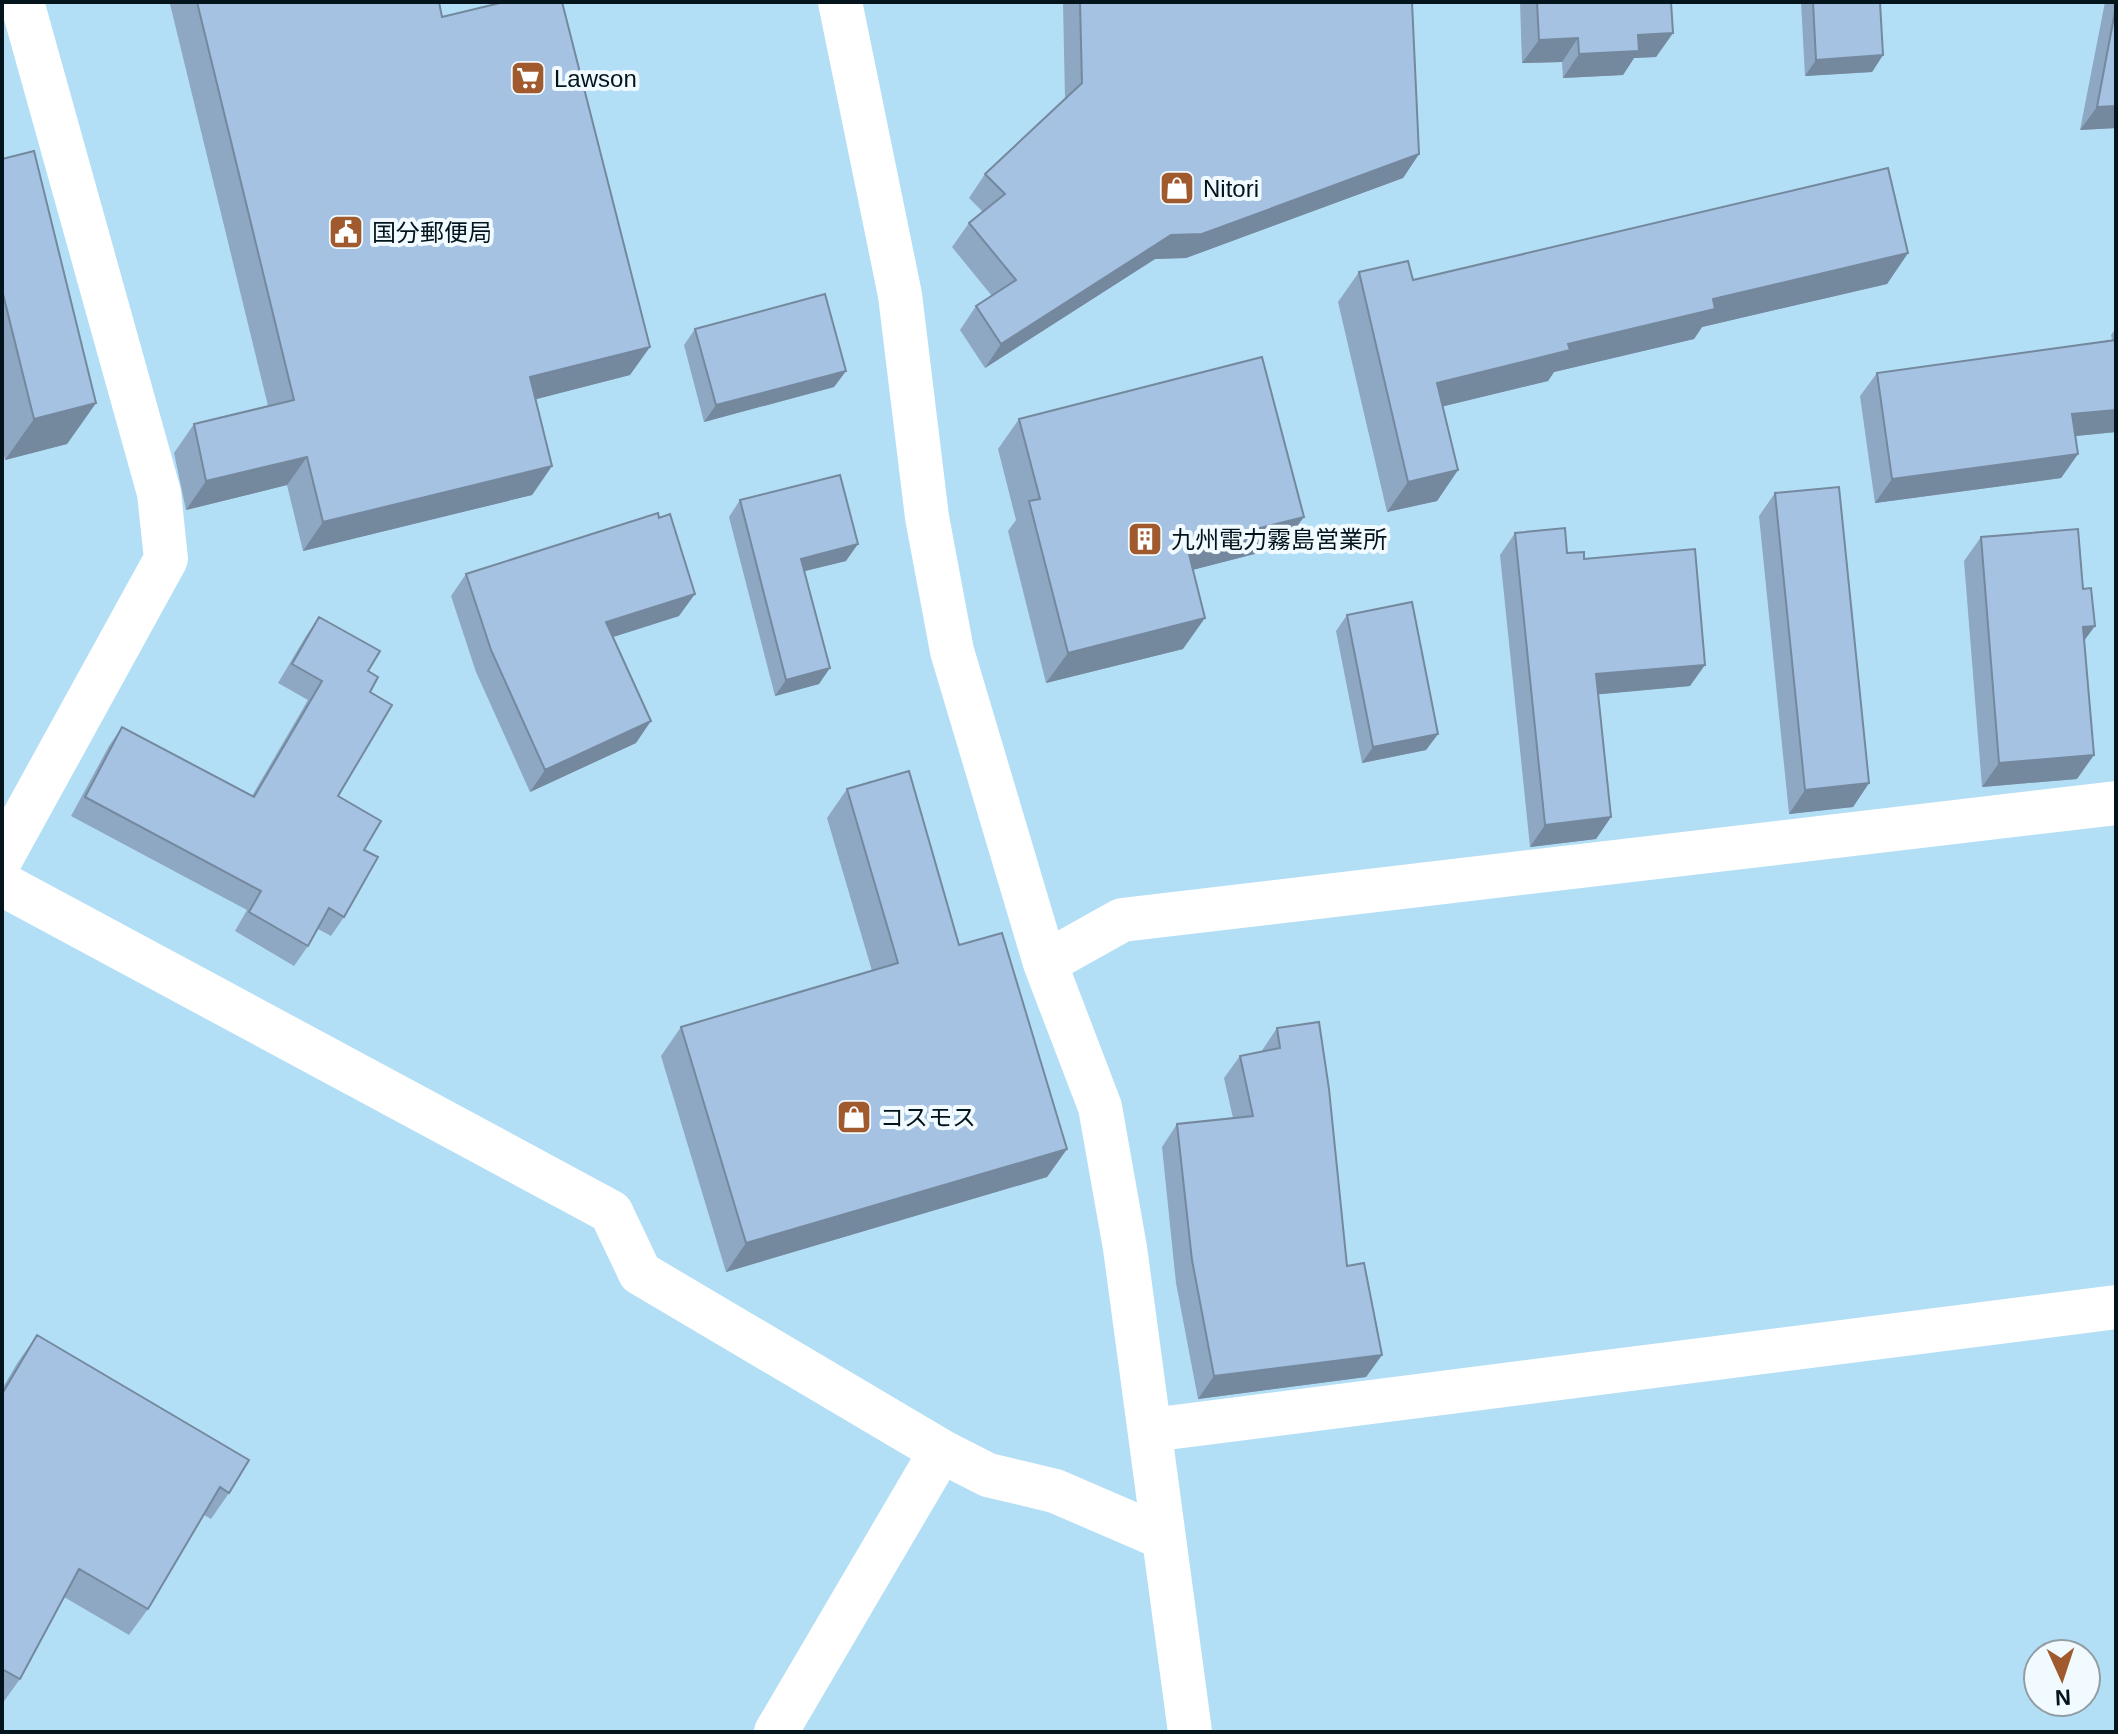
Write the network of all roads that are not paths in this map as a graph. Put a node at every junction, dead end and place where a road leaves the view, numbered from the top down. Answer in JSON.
{"nodes":[{"id":1,"x":22,"y":2,"type":"edge"},
{"id":2,"x":840,"y":2,"type":"edge"},
{"id":3,"x":2116,"y":803,"type":"edge"},
{"id":4,"x":2,"y":857,"type":"edge"},
{"id":5,"x":2,"y":884,"type":"edge"},
{"id":6,"x":1045,"y":963,"type":"junction"},
{"id":7,"x":2116,"y":1307,"type":"edge"},
{"id":8,"x":1151,"y":1430,"type":"junction"},
{"id":9,"x":941,"y":1451,"type":"junction"},
{"id":10,"x":1164,"y":1538,"type":"junction"},
{"id":11,"x":776,"y":1732,"type":"edge"},
{"id":12,"x":1190,"y":1732,"type":"edge"}],
"edges":[{"from":1,"to":4,"type":"street"},
{"from":2,"to":6,"type":"street"},
{"from":3,"to":6,"type":"street"},
{"from":5,"to":9,"type":"street"},
{"from":6,"to":8,"type":"street"},
{"from":7,"to":8,"type":"street"},
{"from":8,"to":10,"type":"street"},
{"from":9,"to":10,"type":"street"},
{"from":9,"to":11,"type":"street"},
{"from":10,"to":12,"type":"street"}]}
